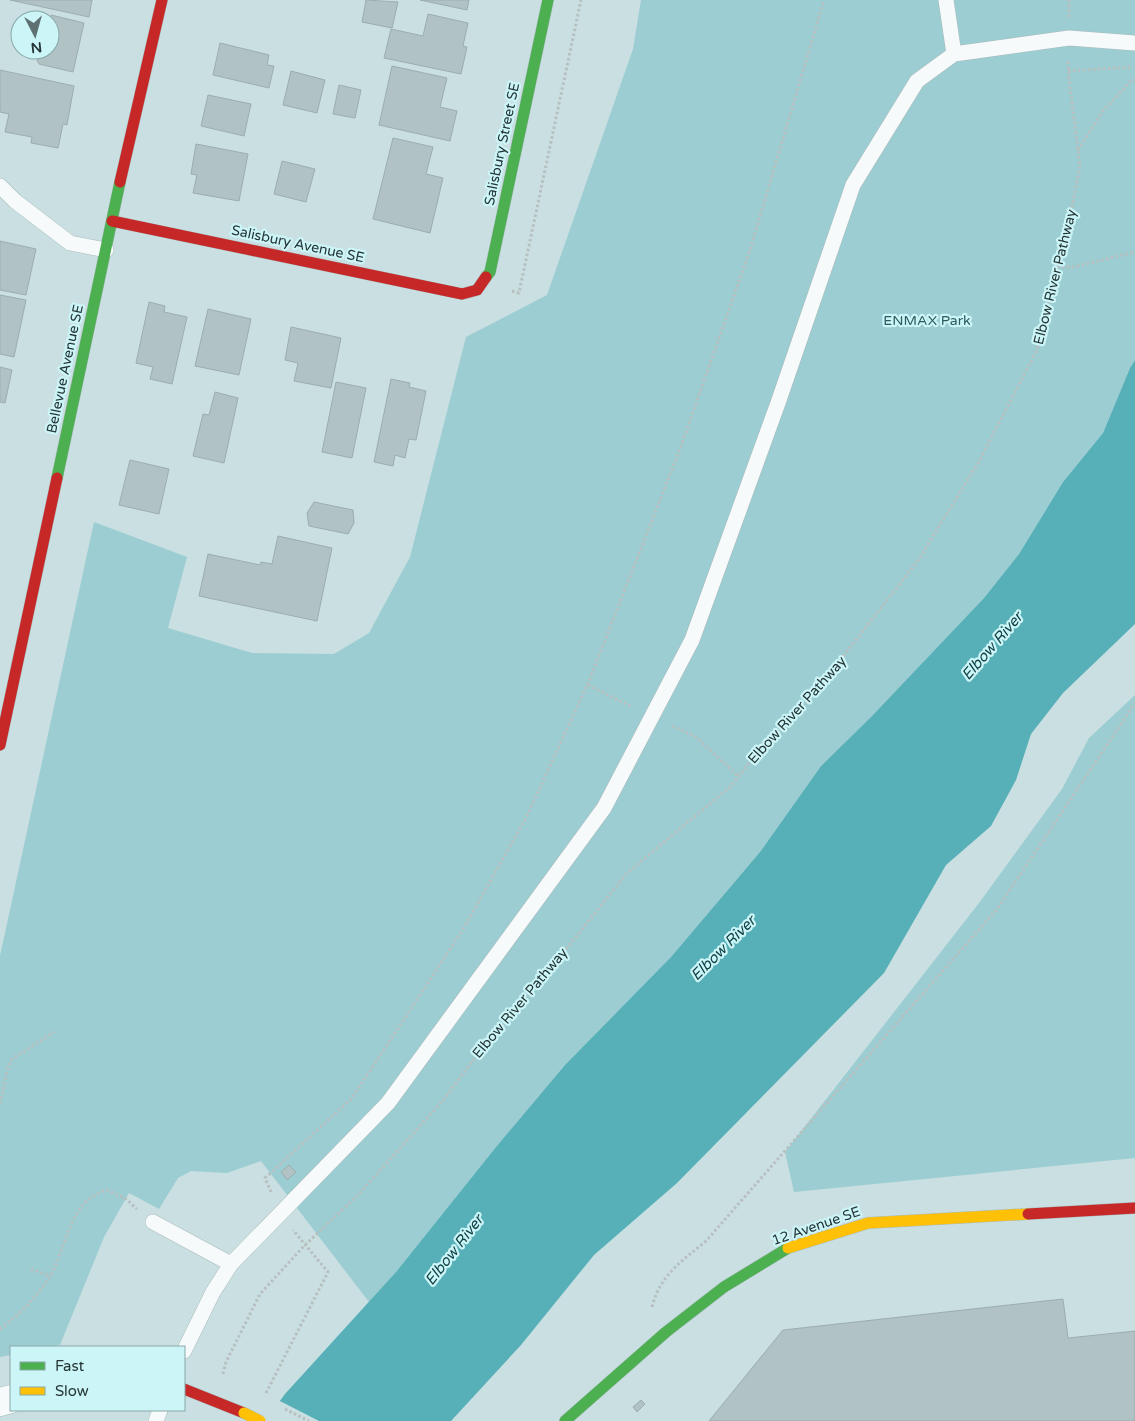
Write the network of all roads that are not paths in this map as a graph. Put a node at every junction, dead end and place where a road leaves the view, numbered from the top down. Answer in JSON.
{"nodes":[{"id":1,"x":162,"y":0,"type":"edge"},
{"id":2,"x":548,"y":0,"type":"edge"},
{"id":3,"x":946,"y":0,"type":"edge"},
{"id":4,"x":1135,"y":42,"type":"edge"},
{"id":5,"x":954,"y":54,"type":"junction"},
{"id":6,"x":0,"y":186,"type":"edge"},
{"id":7,"x":112,"y":221,"type":"junction"},
{"id":8,"x":106,"y":250,"type":"junction"},
{"id":9,"x":477,"y":290,"type":"joint"},
{"id":10,"x":0,"y":745,"type":"edge"},
{"id":11,"x":1135,"y":1208,"type":"edge"},
{"id":12,"x":153,"y":1222,"type":"road end"},
{"id":13,"x":230,"y":1264,"type":"junction"},
{"id":14,"x":185,"y":1349,"type":"edge"},
{"id":15,"x":185,"y":1389,"type":"edge"},
{"id":16,"x":260,"y":1421,"type":"edge"},
{"id":17,"x":564,"y":1421,"type":"edge"}],
"edges":[{"from":1,"to":7,"type":"street","name":"Bellevue Avenue SE"},
{"from":2,"to":9,"type":"street","name":"Salisbury Street SE"},
{"from":3,"to":5,"type":"lane"},
{"from":4,"to":5,"type":"lane"},
{"from":5,"to":13,"type":"lane"},
{"from":6,"to":8,"type":"lane"},
{"from":7,"to":8,"type":"street","name":"Bellevue Avenue SE"},
{"from":7,"to":9,"type":"street","name":"Salisbury Avenue SE"},
{"from":8,"to":10,"type":"street","name":"Bellevue Avenue SE"},
{"from":11,"to":17,"type":"street","name":"12 Avenue SE"},
{"from":12,"to":13,"type":"lane"},
{"from":13,"to":14,"type":"lane"},
{"from":15,"to":16,"type":"street","bridge":true}]}
